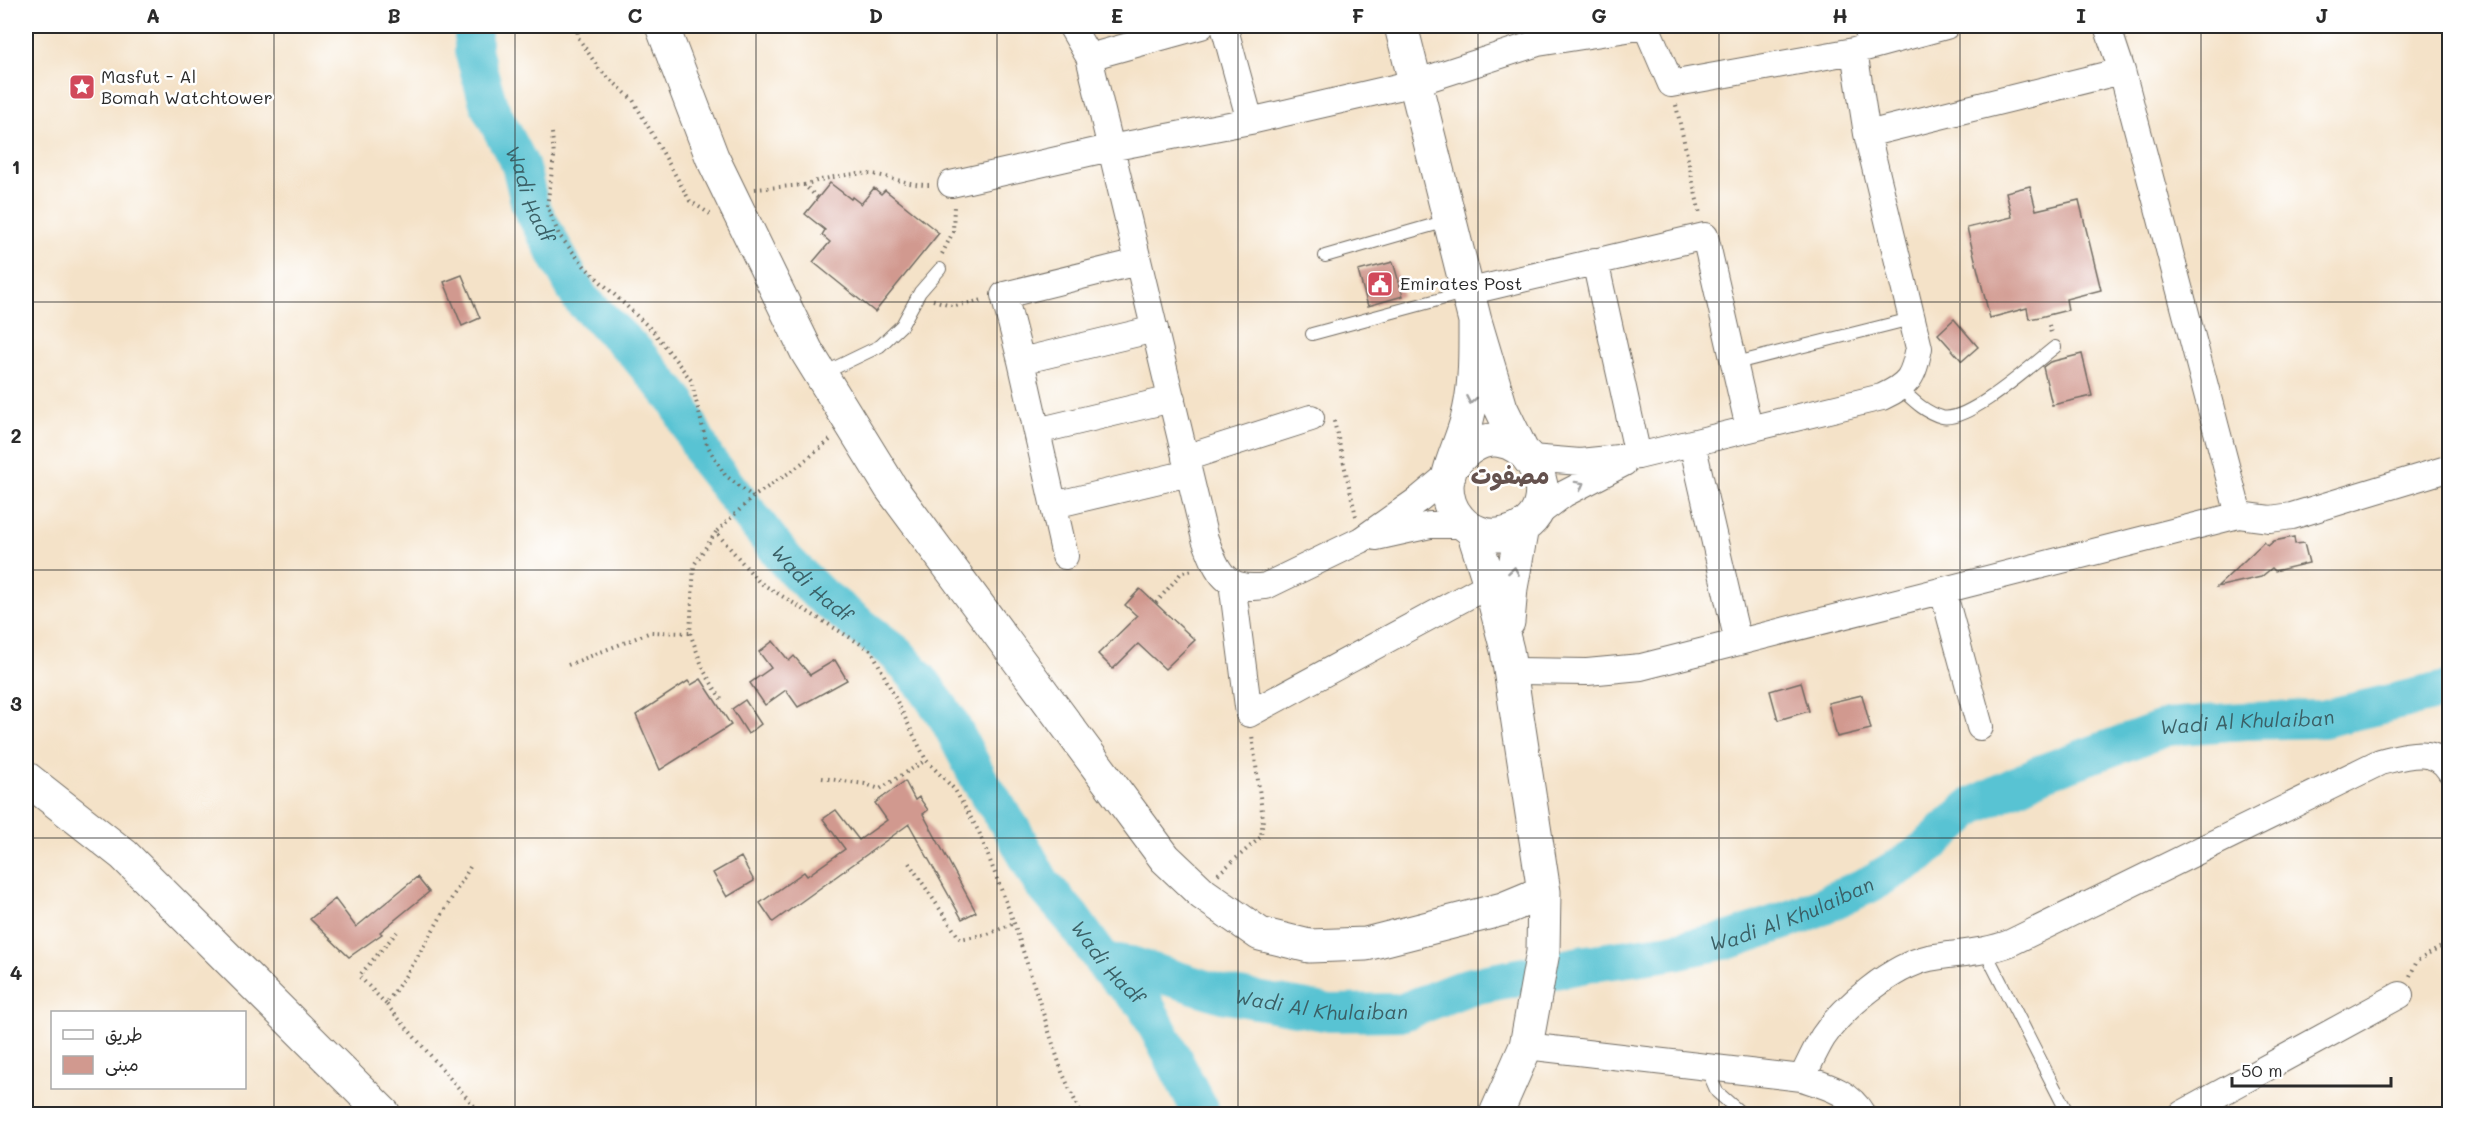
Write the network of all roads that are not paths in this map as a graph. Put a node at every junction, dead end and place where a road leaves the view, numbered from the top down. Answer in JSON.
{"nodes":[{"id":1,"x":662,"y":26,"type":"edge"},
{"id":2,"x":1071,"y":26,"type":"edge"},
{"id":3,"x":1201,"y":26,"type":"edge"},
{"id":4,"x":1224,"y":26,"type":"edge"},
{"id":5,"x":1401,"y":26,"type":"edge"},
{"id":6,"x":1646,"y":26,"type":"edge"},
{"id":7,"x":1946,"y":26,"type":"edge"},
{"id":8,"x":2107,"y":26,"type":"edge"},
{"id":9,"x":1536,"y":34,"type":"edge"},
{"id":10,"x":1864,"y":41,"type":"edge"},
{"id":11,"x":1089,"y":57,"type":"junction"},
{"id":12,"x":2122,"y":71,"type":"junction"},
{"id":13,"x":1415,"y":83,"type":"junction"},
{"id":14,"x":1250,"y":121,"type":"junction"},
{"id":15,"x":1868,"y":134,"type":"junction"},
{"id":16,"x":1110,"y":148,"type":"junction"},
{"id":17,"x":951,"y":184,"type":"road end"},
{"id":18,"x":1449,"y":221,"type":"junction"},
{"id":19,"x":1325,"y":256,"type":"dead end"},
{"id":20,"x":1595,"y":261,"type":"junction"},
{"id":21,"x":1138,"y":262,"type":"junction"},
{"id":22,"x":940,"y":269,"type":"road end"},
{"id":23,"x":1471,"y":306,"type":"junction"},
{"id":24,"x":1911,"y":319,"type":"junction"},
{"id":25,"x":1155,"y":329,"type":"junction"},
{"id":26,"x":1312,"y":334,"type":"dead end"},
{"id":27,"x":2055,"y":347,"type":"dead end"},
{"id":28,"x":1021,"y":361,"type":"junction"},
{"id":29,"x":1736,"y":363,"type":"junction"},
{"id":30,"x":821,"y":375,"type":"junction"},
{"id":31,"x":1900,"y":388,"type":"junction"},
{"id":32,"x":1172,"y":399,"type":"junction"},
{"id":33,"x":1311,"y":418,"type":"road end"},
{"id":34,"x":1749,"y":428,"type":"junction"},
{"id":35,"x":1037,"y":431,"type":"junction"},
{"id":36,"x":1692,"y":443,"type":"junction"},
{"id":37,"x":1526,"y":454,"type":"junction"},
{"id":38,"x":1638,"y":456,"type":"junction"},
{"id":39,"x":1187,"y":465,"type":"junction"},
{"id":40,"x":2450,"y":468,"type":"edge"},
{"id":41,"x":1451,"y":469,"type":"junction"},
{"id":42,"x":1054,"y":505,"type":"junction"},
{"id":43,"x":2239,"y":515,"type":"junction"},
{"id":44,"x":1527,"y":522,"type":"junction"},
{"id":45,"x":1469,"y":528,"type":"junction"},
{"id":46,"x":1361,"y":540,"type":"junction"},
{"id":47,"x":1065,"y":556,"type":"dead end"},
{"id":48,"x":1223,"y":574,"type":"junction"},
{"id":49,"x":1490,"y":584,"type":"junction"},
{"id":50,"x":1943,"y":591,"type":"junction"},
{"id":51,"x":1738,"y":642,"type":"junction"},
{"id":52,"x":1508,"y":661,"type":"junction"},
{"id":53,"x":1980,"y":727,"type":"dead end"},
{"id":54,"x":2450,"y":771,"type":"edge"},
{"id":55,"x":26,"y":778,"type":"edge"},
{"id":56,"x":1544,"y":892,"type":"junction"},
{"id":57,"x":1985,"y":951,"type":"junction"},
{"id":58,"x":2400,"y":995,"type":"road end"},
{"id":59,"x":1526,"y":1046,"type":"junction"},
{"id":60,"x":1706,"y":1066,"type":"junction"},
{"id":61,"x":1802,"y":1078,"type":"junction"},
{"id":62,"x":384,"y":1114,"type":"edge"},
{"id":63,"x":1496,"y":1114,"type":"edge"},
{"id":64,"x":1742,"y":1114,"type":"edge"},
{"id":65,"x":1862,"y":1114,"type":"edge"},
{"id":66,"x":2068,"y":1114,"type":"edge"},
{"id":67,"x":2182,"y":1114,"type":"edge"}],
"edges":[{"from":1,"to":30,"type":"street"},
{"from":2,"to":11,"type":"street"},
{"from":3,"to":11,"type":"street"},
{"from":4,"to":14,"type":"street"},
{"from":5,"to":13,"type":"street"},
{"from":6,"to":9,"type":"street"},
{"from":6,"to":10,"type":"street"},
{"from":7,"to":10,"type":"street"},
{"from":8,"to":12,"type":"street"},
{"from":9,"to":13,"type":"street"},
{"from":10,"to":15,"type":"street"},
{"from":11,"to":16,"type":"street"},
{"from":12,"to":15,"type":"street"},
{"from":12,"to":43,"type":"street"},
{"from":13,"to":14,"type":"street"},
{"from":13,"to":18,"type":"street"},
{"from":14,"to":16,"type":"street"},
{"from":15,"to":24,"type":"street"},
{"from":16,"to":17,"type":"street"},
{"from":16,"to":21,"type":"street"},
{"from":18,"to":19,"type":"lane"},
{"from":18,"to":23,"type":"street"},
{"from":20,"to":23,"type":"street"},
{"from":20,"to":29,"type":"street"},
{"from":20,"to":38,"type":"street"},
{"from":21,"to":25,"type":"street"},
{"from":21,"to":28,"type":"street"},
{"from":22,"to":30,"type":"lane"},
{"from":23,"to":26,"type":"lane"},
{"from":23,"to":37,"type":"street"},
{"from":23,"to":41,"type":"street","one_way":true},
{"from":24,"to":29,"type":"lane"},
{"from":24,"to":31,"type":"street"},
{"from":25,"to":28,"type":"street"},
{"from":25,"to":32,"type":"street"},
{"from":27,"to":31,"type":"lane"},
{"from":28,"to":35,"type":"street"},
{"from":29,"to":34,"type":"street"},
{"from":30,"to":56,"type":"street"},
{"from":31,"to":34,"type":"street"},
{"from":32,"to":35,"type":"street"},
{"from":32,"to":39,"type":"street"},
{"from":33,"to":39,"type":"street"},
{"from":34,"to":36,"type":"street"},
{"from":35,"to":42,"type":"street"},
{"from":36,"to":38,"type":"street"},
{"from":36,"to":51,"type":"street"},
{"from":37,"to":38,"type":"street"},
{"from":37,"to":41,"type":"street"},
{"from":37,"to":44,"type":"street"},
{"from":44,"to":38,"type":"street","one_way":true},
{"from":39,"to":42,"type":"street"},
{"from":39,"to":48,"type":"street"},
{"from":40,"to":43,"type":"street"},
{"from":41,"to":45,"type":"street"},
{"from":41,"to":46,"type":"street"},
{"from":42,"to":47,"type":"street"},
{"from":43,"to":50,"type":"street"},
{"from":44,"to":45,"type":"street"},
{"from":52,"to":44,"type":"street","one_way":true},
{"from":45,"to":46,"type":"street"},
{"from":45,"to":49,"type":"street"},
{"from":46,"to":48,"type":"street"},
{"from":48,"to":49,"type":"street"},
{"from":49,"to":52,"type":"street"},
{"from":50,"to":51,"type":"street"},
{"from":50,"to":53,"type":"street"},
{"from":51,"to":52,"type":"street"},
{"from":52,"to":56,"type":"street"},
{"from":54,"to":57,"type":"street"},
{"from":55,"to":62,"type":"street"},
{"from":56,"to":59,"type":"street"},
{"from":57,"to":61,"type":"street"},
{"from":57,"to":66,"type":"lane"},
{"from":58,"to":67,"type":"street"},
{"from":59,"to":60,"type":"street"},
{"from":59,"to":63,"type":"street"},
{"from":60,"to":61,"type":"street"},
{"from":60,"to":64,"type":"lane"},
{"from":61,"to":65,"type":"street"}]}
